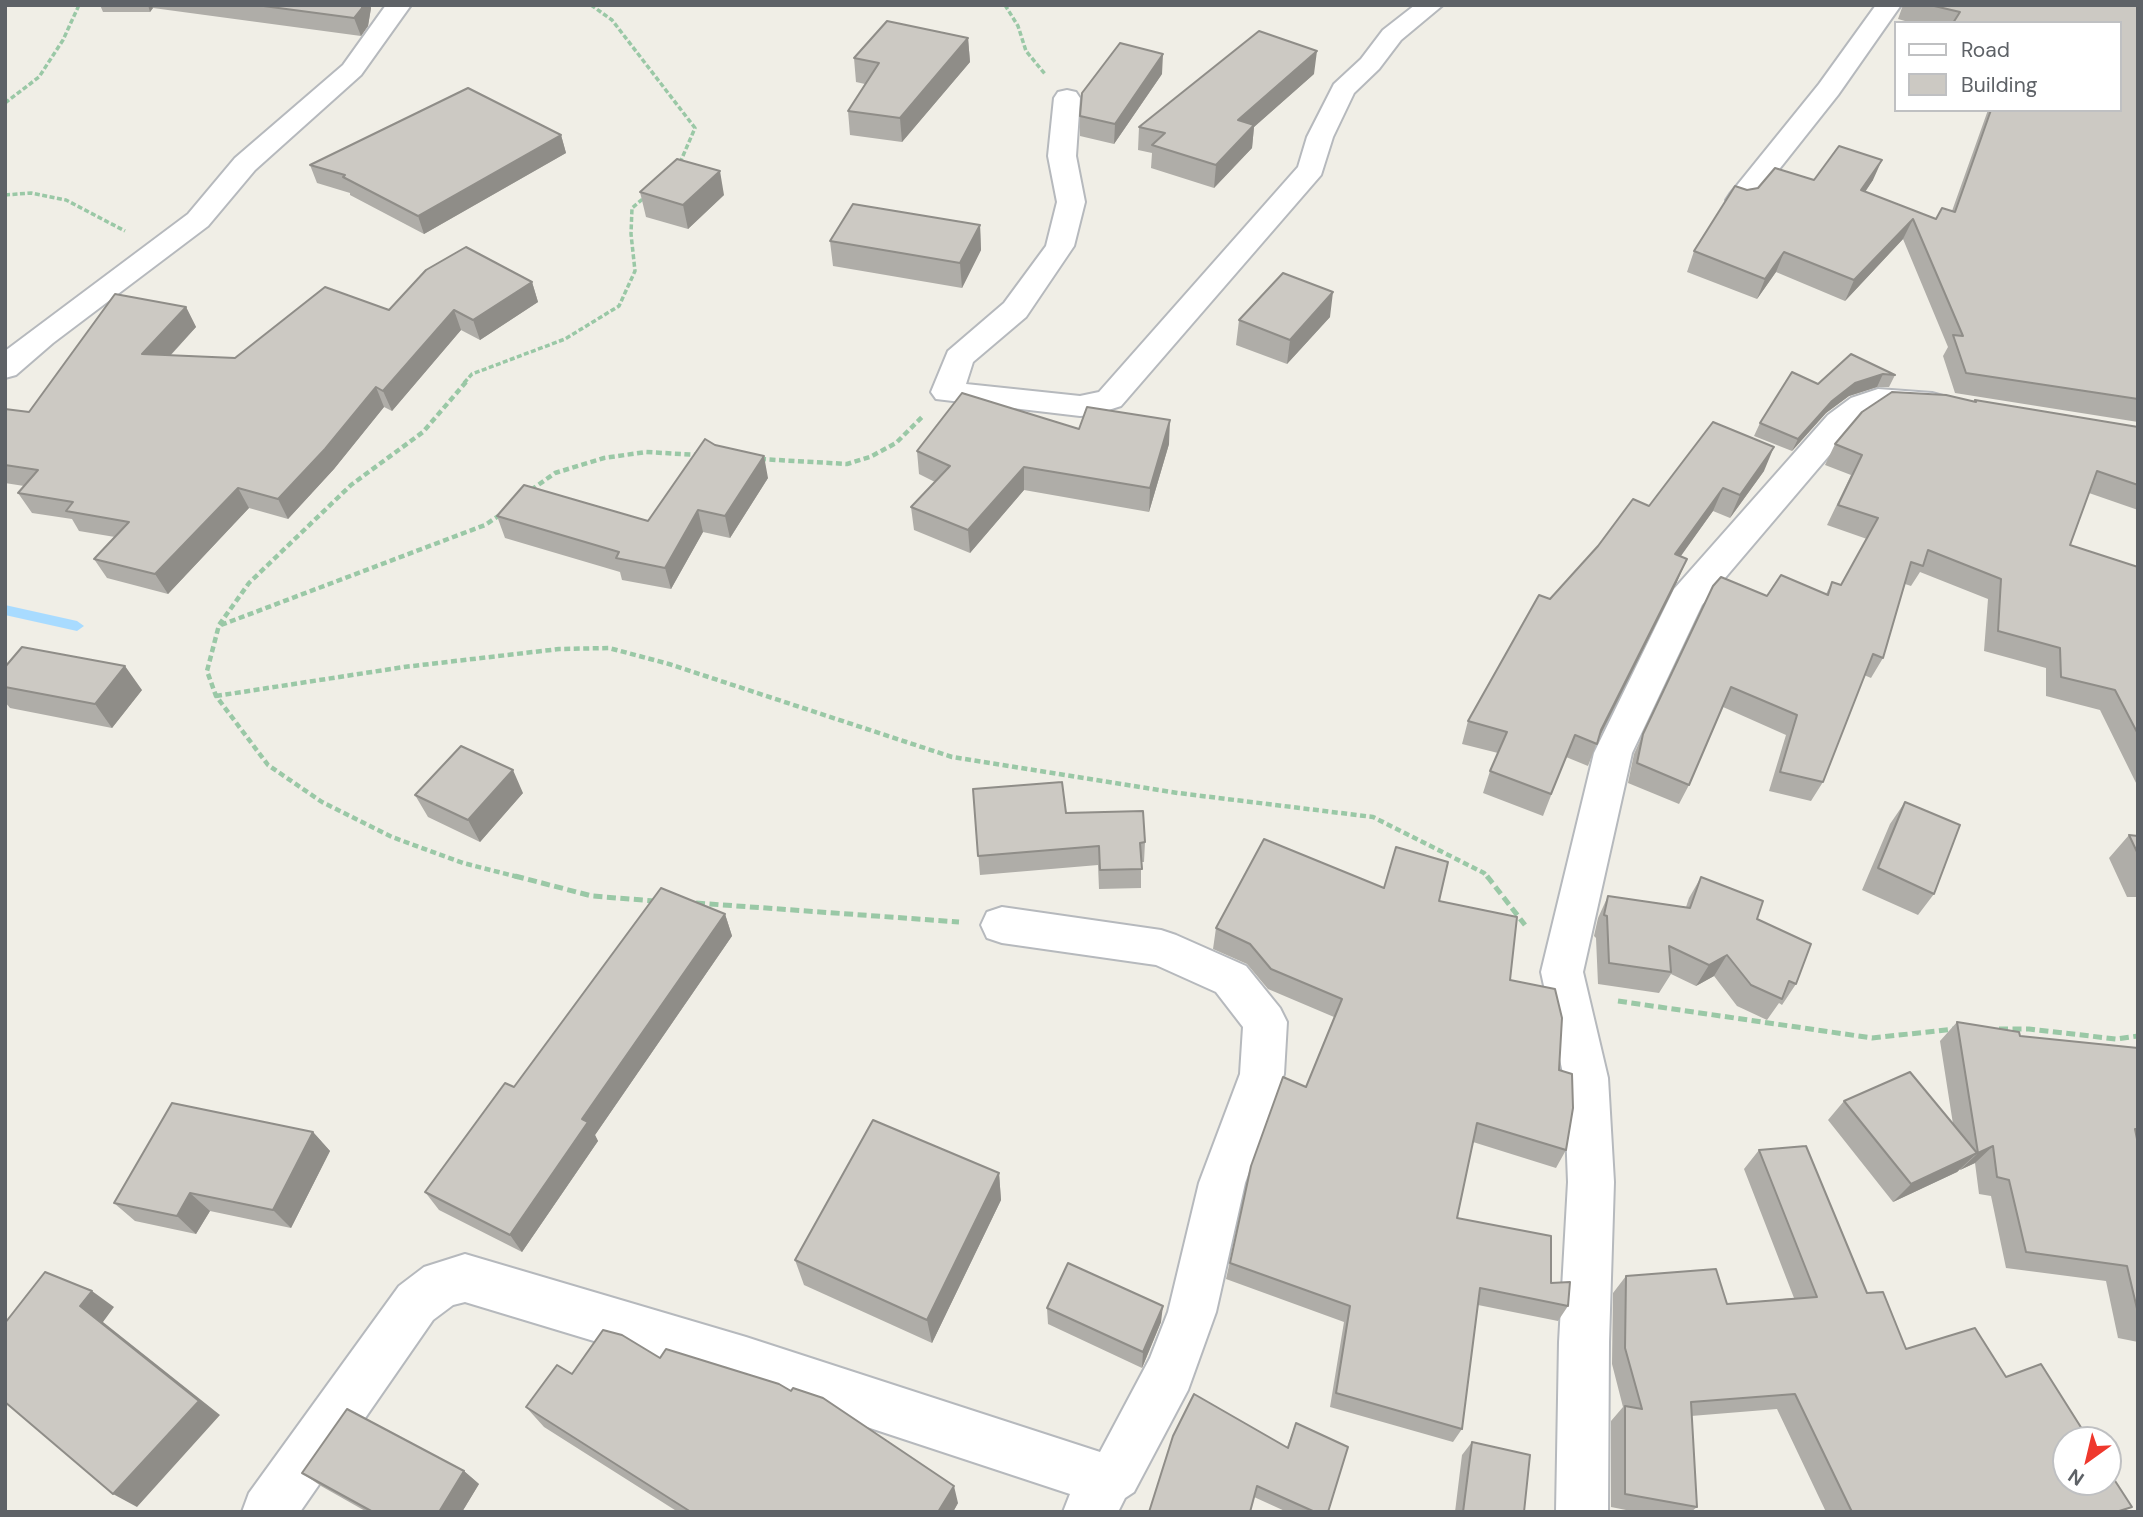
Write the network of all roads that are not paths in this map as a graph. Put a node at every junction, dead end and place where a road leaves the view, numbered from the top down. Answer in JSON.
{"nodes":[{"id":1,"x":399,"y":5,"type":"edge"},
{"id":2,"x":1431,"y":5,"type":"edge"},
{"id":3,"x":1889,"y":5,"type":"edge"},
{"id":4,"x":1068,"y":98,"type":"road end"},
{"id":5,"x":1740,"y":200,"type":"edge"},
{"id":6,"x":5,"y":368,"type":"edge"},
{"id":7,"x":1962,"y":408,"type":"edge"},
{"id":8,"x":1002,"y":925,"type":"road end"},
{"id":9,"x":1098,"y":1496,"type":"edge"},
{"id":10,"x":268,"y":1512,"type":"edge"},
{"id":11,"x":1582,"y":1512,"type":"edge"}],
"edges":[{"from":1,"to":6,"type":"street"},
{"from":2,"to":4,"type":"street"},
{"from":3,"to":5,"type":"street"},
{"from":7,"to":11,"type":"street"},
{"from":8,"to":9,"type":"street"},
{"from":9,"to":10,"type":"street"}]}
